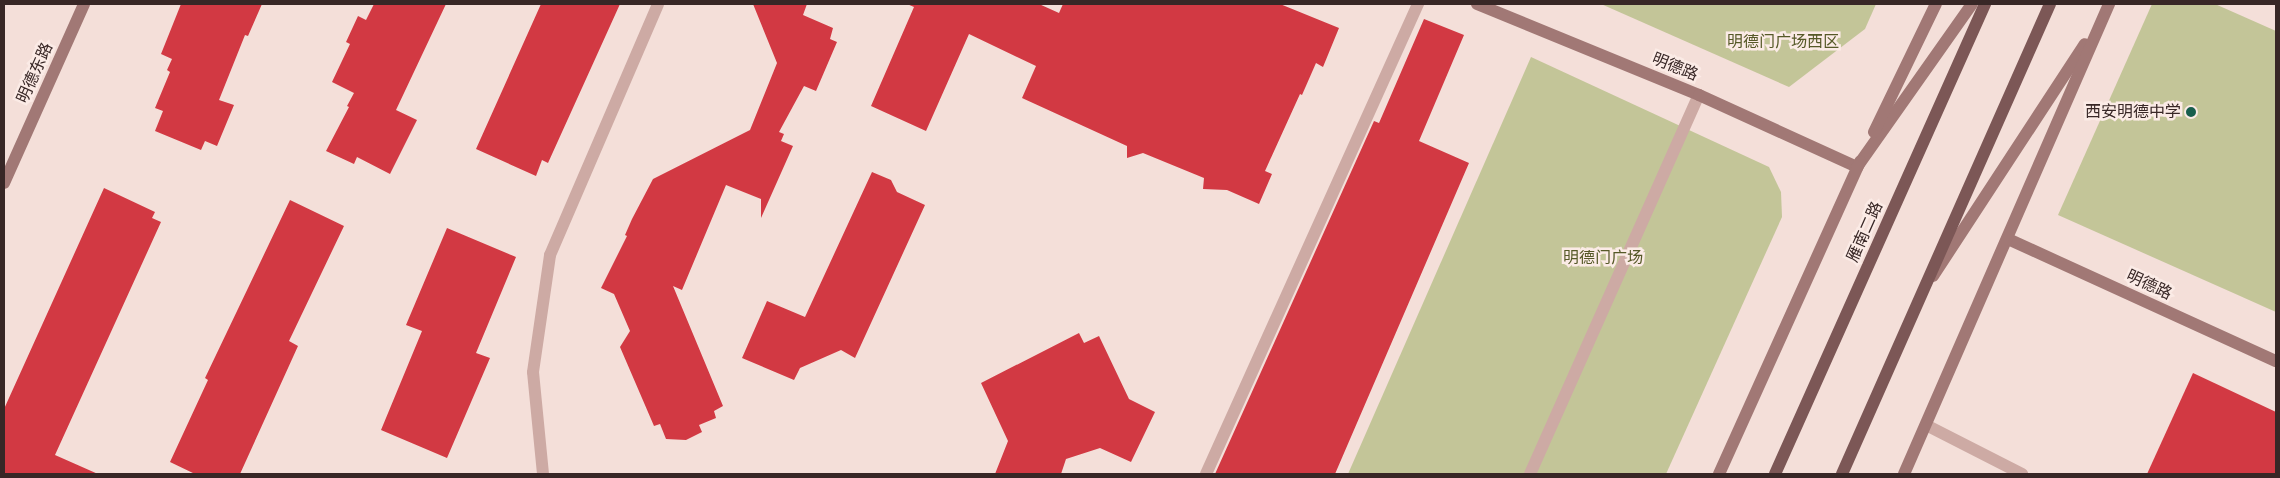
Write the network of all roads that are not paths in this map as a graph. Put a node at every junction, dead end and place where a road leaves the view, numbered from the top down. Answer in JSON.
{"nodes":[{"id":1,"x":84,"y":4,"type":"edge"},
{"id":2,"x":658,"y":4,"type":"edge"},
{"id":3,"x":1418,"y":4,"type":"edge"},
{"id":4,"x":1477,"y":4,"type":"edge"},
{"id":5,"x":1936,"y":4,"type":"edge"},
{"id":6,"x":1972,"y":4,"type":"edge"},
{"id":7,"x":1985,"y":4,"type":"edge"},
{"id":8,"x":2050,"y":4,"type":"edge"},
{"id":9,"x":2106,"y":9,"type":"edge"},
{"id":10,"x":1699,"y":95,"type":"junction"},
{"id":11,"x":1858,"y":167,"type":"junction"},
{"id":12,"x":4,"y":183,"type":"edge"},
{"id":13,"x":2008,"y":238,"type":"junction"},
{"id":14,"x":1922,"y":293,"type":"junction"},
{"id":15,"x":2276,"y":361,"type":"edge"},
{"id":16,"x":1926,"y":425,"type":"junction"},
{"id":17,"x":543,"y":474,"type":"edge"},
{"id":18,"x":1206,"y":474,"type":"edge"},
{"id":19,"x":1530,"y":474,"type":"edge"},
{"id":20,"x":1719,"y":474,"type":"edge"},
{"id":21,"x":1775,"y":474,"type":"edge"},
{"id":22,"x":1842,"y":474,"type":"edge"},
{"id":23,"x":1904,"y":474,"type":"edge"},
{"id":24,"x":2022,"y":474,"type":"edge"}],
"edges":[{"from":1,"to":12,"type":"main road","name":"明德东路"},
{"from":2,"to":17,"type":"street"},
{"from":3,"to":18,"type":"street"},
{"from":4,"to":10,"type":"main road","name":"明德路"},
{"from":5,"to":11,"type":"main road"},
{"from":6,"to":11,"type":"main road"},
{"from":7,"to":21,"type":"main road","name":"雁南二路"},
{"from":8,"to":14,"type":"main road"},
{"from":9,"to":13,"type":"main road"},
{"from":9,"to":14,"type":"main road"},
{"from":10,"to":11,"type":"main road","name":"明德路"},
{"from":10,"to":19,"type":"street"},
{"from":11,"to":20,"type":"main road"},
{"from":13,"to":15,"type":"main road","name":"明德路"},
{"from":13,"to":16,"type":"main road"},
{"from":14,"to":22,"type":"main road"},
{"from":16,"to":23,"type":"main road"},
{"from":16,"to":24,"type":"street"}]}
